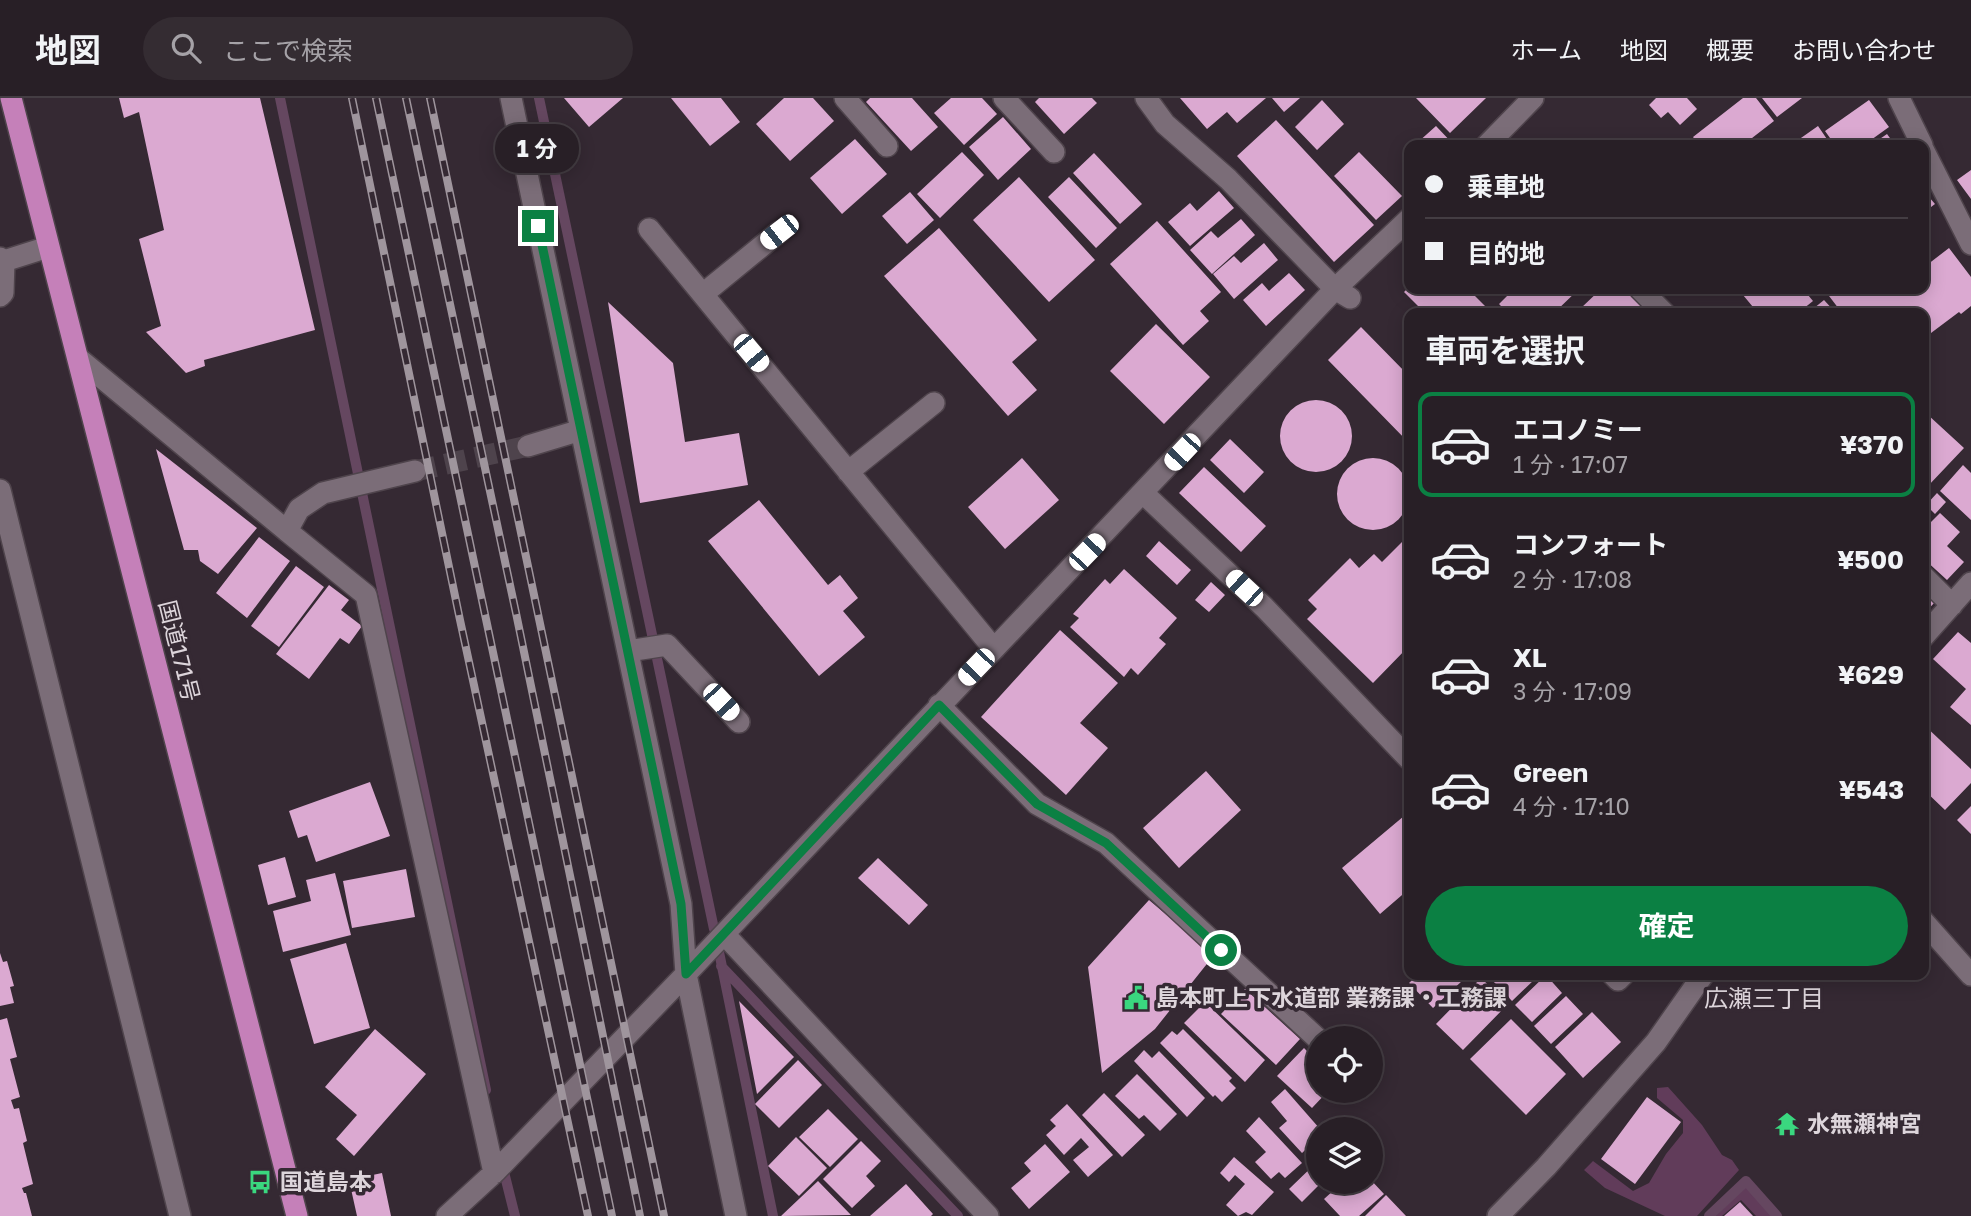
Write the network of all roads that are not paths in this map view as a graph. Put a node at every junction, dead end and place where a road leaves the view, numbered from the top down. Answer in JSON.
{"nodes":[{"id":1,"x":11,"y":98,"type":"edge"},
{"id":2,"x":511,"y":98,"type":"edge"},
{"id":3,"x":845,"y":98,"type":"edge"},
{"id":4,"x":1004,"y":98,"type":"edge"},
{"id":5,"x":1146,"y":98,"type":"edge"},
{"id":6,"x":1534,"y":98,"type":"edge"},
{"id":7,"x":1899,"y":98,"type":"edge"},
{"id":8,"x":1496,"y":140,"type":"edge"},
{"id":9,"x":1919,"y":140,"type":"edge"},
{"id":10,"x":887,"y":146,"type":"dead end"},
{"id":11,"x":1054,"y":152,"type":"dead end"},
{"id":12,"x":1929,"y":161,"type":"edge"},
{"id":13,"x":1404,"y":225,"type":"edge"},
{"id":14,"x":649,"y":229,"type":"dead end"},
{"id":15,"x":779,"y":232,"type":"dead end"},
{"id":16,"x":1971,"y":244,"type":"edge"},
{"id":17,"x":48,"y":247,"type":"junction"},
{"id":18,"x":2,"y":259,"type":"edge"},
{"id":19,"x":1343,"y":293,"type":"junction"},
{"id":20,"x":703,"y":294,"type":"junction"},
{"id":21,"x":1645,"y":294,"type":"edge"},
{"id":22,"x":0,"y":296,"type":"edge"},
{"id":23,"x":1659,"y":308,"type":"edge"},
{"id":24,"x":78,"y":358,"type":"junction"},
{"id":25,"x":934,"y":403,"type":"dead end"},
{"id":26,"x":581,"y":430,"type":"junction"},
{"id":27,"x":528,"y":446,"type":"tunnel mouth"},
{"id":28,"x":415,"y":471,"type":"tunnel mouth"},
{"id":29,"x":848,"y":471,"type":"junction"},
{"id":30,"x":0,"y":491,"type":"edge"},
{"id":31,"x":1143,"y":493,"type":"junction"},
{"id":32,"x":287,"y":531,"type":"junction"},
{"id":33,"x":1929,"y":582,"type":"edge"},
{"id":34,"x":1971,"y":583,"type":"edge"},
{"id":35,"x":1952,"y":605,"type":"junction"},
{"id":36,"x":1929,"y":631,"type":"edge"},
{"id":37,"x":994,"y":649,"type":"junction"},
{"id":38,"x":633,"y":650,"type":"junction"},
{"id":39,"x":939,"y":705,"type":"junction"},
{"id":40,"x":739,"y":722,"type":"dead end"},
{"id":41,"x":1404,"y":754,"type":"edge"},
{"id":42,"x":1929,"y":928,"type":"edge"},
{"id":43,"x":724,"y":934,"type":"junction"},
{"id":44,"x":686,"y":974,"type":"junction"},
{"id":45,"x":1971,"y":975,"type":"edge"},
{"id":46,"x":1699,"y":980,"type":"edge"},
{"id":47,"x":1306,"y":1028,"type":"edge"},
{"id":48,"x":495,"y":1172,"type":"junction"},
{"id":49,"x":180,"y":1216,"type":"edge"},
{"id":50,"x":297,"y":1216,"type":"edge"},
{"id":51,"x":447,"y":1216,"type":"edge"},
{"id":52,"x":736,"y":1216,"type":"edge"},
{"id":53,"x":988,"y":1216,"type":"edge"},
{"id":54,"x":1498,"y":1216,"type":"edge"}],
"edges":[{"from":1,"to":17,"type":"highway","name":"国道171号"},
{"from":2,"to":26,"type":"street"},
{"from":3,"to":10,"type":"street"},
{"from":4,"to":11,"type":"street"},
{"from":5,"to":19,"type":"street"},
{"from":6,"to":8,"type":"street"},
{"from":7,"to":9,"type":"street"},
{"from":12,"to":16,"type":"street"},
{"from":13,"to":19,"type":"street"},
{"from":14,"to":20,"type":"street"},
{"from":15,"to":20,"type":"street"},
{"from":17,"to":18,"type":"street"},
{"from":17,"to":24,"type":"highway","name":"国道171号"},
{"from":18,"to":22,"type":"street"},
{"from":19,"to":31,"type":"street"},
{"from":20,"to":29,"type":"street"},
{"from":21,"to":23,"type":"street"},
{"from":24,"to":32,"type":"street"},
{"from":24,"to":50,"type":"highway","name":"国道171号"},
{"from":25,"to":29,"type":"street"},
{"from":26,"to":27,"type":"street"},
{"from":26,"to":38,"type":"street"},
{"from":28,"to":32,"type":"street"},
{"from":29,"to":37,"type":"street"},
{"from":30,"to":49,"type":"street"},
{"from":31,"to":37,"type":"street"},
{"from":31,"to":41,"type":"street"},
{"from":32,"to":48,"type":"street"},
{"from":33,"to":35,"type":"street"},
{"from":34,"to":35,"type":"street"},
{"from":35,"to":36,"type":"street"},
{"from":37,"to":39,"type":"street"},
{"from":38,"to":40,"type":"street"},
{"from":38,"to":44,"type":"street"},
{"from":39,"to":43,"type":"street"},
{"from":39,"to":47,"type":"street"},
{"from":42,"to":45,"type":"street"},
{"from":43,"to":44,"type":"street"},
{"from":43,"to":53,"type":"street"},
{"from":44,"to":48,"type":"street"},
{"from":44,"to":52,"type":"street"},
{"from":46,"to":54,"type":"street"},
{"from":48,"to":51,"type":"street"}]}
